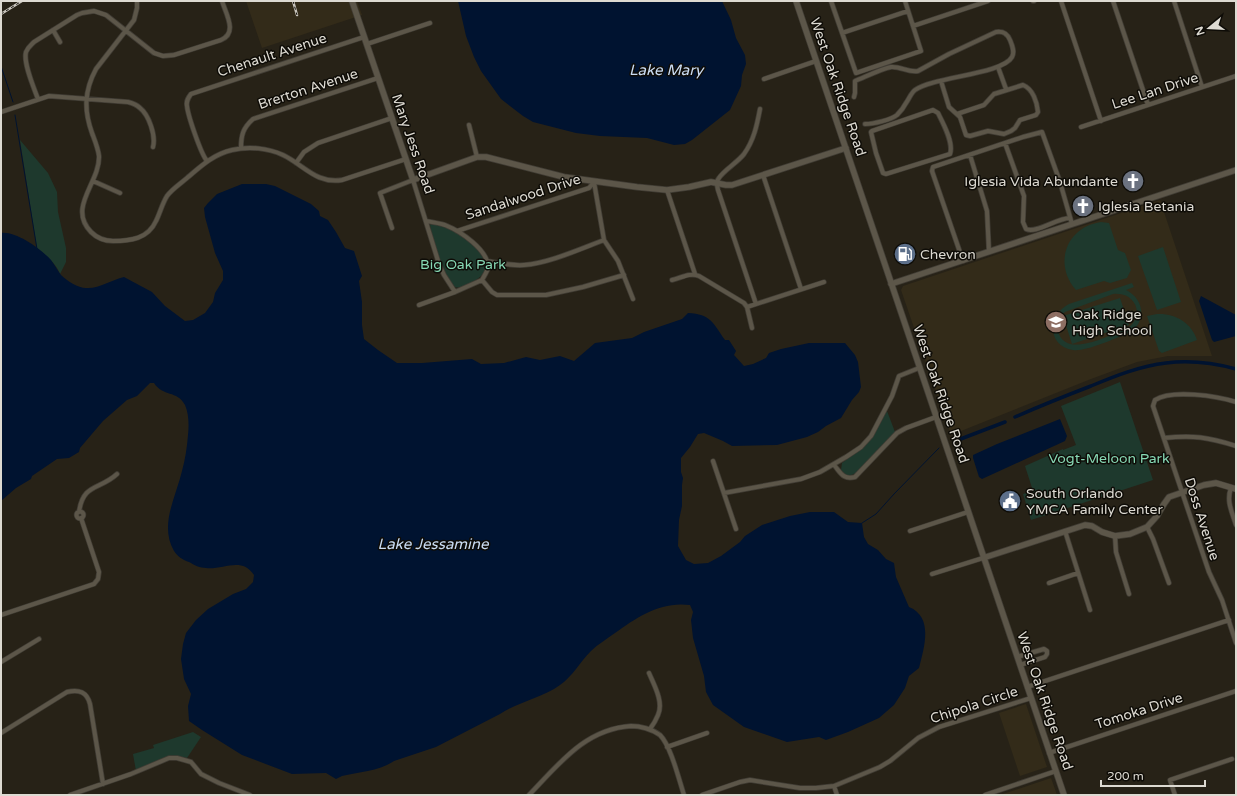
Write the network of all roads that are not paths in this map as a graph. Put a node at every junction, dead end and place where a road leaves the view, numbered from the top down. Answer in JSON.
{"nodes":[{"id":1,"x":136,"y":1,"type":"edge"},
{"id":2,"x":222,"y":1,"type":"edge"},
{"id":3,"x":352,"y":1,"type":"edge"},
{"id":4,"x":796,"y":1,"type":"edge"},
{"id":5,"x":832,"y":1,"type":"edge"},
{"id":6,"x":905,"y":1,"type":"edge"},
{"id":7,"x":988,"y":1,"type":"edge"},
{"id":8,"x":1062,"y":1,"type":"edge"},
{"id":9,"x":1113,"y":1,"type":"edge"},
{"id":10,"x":1174,"y":1,"type":"edge"},
{"id":11,"x":908,"y":11,"type":"junction"},
{"id":12,"x":430,"y":23,"type":"dead end"},
{"id":13,"x":913,"y":26,"type":"junction"},
{"id":14,"x":53,"y":30,"type":"junction"},
{"id":15,"x":126,"y":31,"type":"junction"},
{"id":16,"x":842,"y":33,"type":"junction"},
{"id":17,"x":364,"y":36,"type":"junction"},
{"id":18,"x":60,"y":42,"type":"dead end"},
{"id":19,"x":367,"y":44,"type":"junction"},
{"id":20,"x":816,"y":61,"type":"junction"},
{"id":21,"x":998,"y":66,"type":"junction"},
{"id":22,"x":1236,"y":76,"type":"edge"},
{"id":23,"x":378,"y":78,"type":"junction"},
{"id":24,"x":764,"y":79,"type":"dead end"},
{"id":25,"x":941,"y":81,"type":"junction"},
{"id":26,"x":1202,"y":87,"type":"junction"},
{"id":27,"x":1006,"y":89,"type":"junction"},
{"id":28,"x":854,"y":97,"type":"dead end"},
{"id":29,"x":86,"y":98,"type":"junction"},
{"id":30,"x":38,"y":99,"type":"junction"},
{"id":31,"x":1148,"y":105,"type":"junction"},
{"id":32,"x":760,"y":109,"type":"dead end"},
{"id":33,"x":1,"y":112,"type":"edge"},
{"id":34,"x":957,"y":114,"type":"junction"},
{"id":35,"x":392,"y":118,"type":"junction"},
{"id":36,"x":1101,"y":121,"type":"junction"},
{"id":37,"x":865,"y":124,"type":"dead end"},
{"id":38,"x":469,"y":126,"type":"dead end"},
{"id":39,"x":1081,"y":127,"type":"dead end"},
{"id":40,"x":946,"y":131,"type":"joint"},
{"id":41,"x":1005,"y":143,"type":"junction"},
{"id":42,"x":153,"y":147,"type":"dead end"},
{"id":43,"x":241,"y":148,"type":"junction"},
{"id":44,"x":846,"y":148,"type":"junction"},
{"id":45,"x":970,"y":155,"type":"junction"},
{"id":46,"x":477,"y":157,"type":"junction"},
{"id":47,"x":406,"y":159,"type":"junction"},
{"id":48,"x":207,"y":161,"type":"junction"},
{"id":49,"x":296,"y":163,"type":"junction"},
{"id":50,"x":1236,"y":170,"type":"edge"},
{"id":51,"x":763,"y":175,"type":"junction"},
{"id":52,"x":413,"y":180,"type":"junction"},
{"id":53,"x":93,"y":181,"type":"junction"},
{"id":54,"x":594,"y":182,"type":"junction"},
{"id":55,"x":717,"y":183,"type":"junction"},
{"id":56,"x":666,"y":190,"type":"junction"},
{"id":57,"x":120,"y":193,"type":"dead end"},
{"id":58,"x":1070,"y":218,"type":"junction"},
{"id":59,"x":426,"y":221,"type":"junction"},
{"id":60,"x":1072,"y":224,"type":"junction"},
{"id":61,"x":392,"y":228,"type":"dead end"},
{"id":62,"x":457,"y":231,"type":"junction"},
{"id":63,"x":604,"y":240,"type":"junction"},
{"id":64,"x":989,"y":252,"type":"junction"},
{"id":65,"x":487,"y":261,"type":"junction"},
{"id":66,"x":963,"y":261,"type":"junction"},
{"id":67,"x":624,"y":274,"type":"junction"},
{"id":68,"x":695,"y":274,"type":"junction"},
{"id":69,"x":482,"y":280,"type":"junction"},
{"id":70,"x":672,"y":280,"type":"dead end"},
{"id":71,"x":824,"y":282,"type":"dead end"},
{"id":72,"x":891,"y":284,"type":"junction"},
{"id":73,"x":801,"y":289,"type":"junction"},
{"id":74,"x":455,"y":292,"type":"junction"},
{"id":75,"x":633,"y":299,"type":"dead end"},
{"id":76,"x":756,"y":304,"type":"junction"},
{"id":77,"x":419,"y":305,"type":"dead end"},
{"id":78,"x":747,"y":307,"type":"junction"},
{"id":79,"x":752,"y":328,"type":"dead end"},
{"id":80,"x":920,"y":368,"type":"junction"},
{"id":81,"x":1236,"y":402,"type":"edge"},
{"id":82,"x":936,"y":417,"type":"junction"},
{"id":83,"x":1164,"y":438,"type":"junction"},
{"id":84,"x":1236,"y":446,"type":"edge"},
{"id":85,"x":713,"y":461,"type":"dead end"},
{"id":86,"x":834,"y":465,"type":"junction"},
{"id":87,"x":117,"y":474,"type":"dead end"},
{"id":88,"x":1233,"y":489,"type":"edge"},
{"id":89,"x":1182,"y":492,"type":"junction"},
{"id":90,"x":724,"y":493,"type":"junction"},
{"id":91,"x":968,"y":512,"type":"junction"},
{"id":92,"x":1236,"y":525,"type":"edge"},
{"id":93,"x":1147,"y":527,"type":"junction"},
{"id":94,"x":736,"y":529,"type":"dead end"},
{"id":95,"x":910,"y":531,"type":"dead end"},
{"id":96,"x":1065,"y":531,"type":"junction"},
{"id":97,"x":1115,"y":536,"type":"junction"},
{"id":98,"x":984,"y":558,"type":"junction"},
{"id":99,"x":1078,"y":573,"type":"junction"},
{"id":100,"x":932,"y":574,"type":"dead end"},
{"id":101,"x":1048,"y":583,"type":"dead end"},
{"id":102,"x":1169,"y":583,"type":"dead end"},
{"id":103,"x":1129,"y":594,"type":"dead end"},
{"id":104,"x":1090,"y":610,"type":"dead end"},
{"id":105,"x":1,"y":615,"type":"edge"},
{"id":106,"x":1228,"y":620,"type":"junction"},
{"id":107,"x":39,"y":639,"type":"dead end"},
{"id":108,"x":1236,"y":643,"type":"edge"},
{"id":109,"x":1017,"y":657,"type":"junction"},
{"id":110,"x":1,"y":662,"type":"edge"},
{"id":111,"x":1020,"y":665,"type":"junction"},
{"id":112,"x":649,"y":673,"type":"dead end"},
{"id":113,"x":1027,"y":687,"type":"junction"},
{"id":114,"x":1236,"y":691,"type":"edge"},
{"id":115,"x":1031,"y":698,"type":"junction"},
{"id":116,"x":650,"y":729,"type":"junction"},
{"id":117,"x":1,"y":733,"type":"edge"},
{"id":118,"x":707,"y":733,"type":"dead end"},
{"id":119,"x":667,"y":746,"type":"junction"},
{"id":120,"x":1049,"y":752,"type":"junction"},
{"id":121,"x":1232,"y":759,"type":"dead end"},
{"id":122,"x":1056,"y":771,"type":"junction"},
{"id":123,"x":103,"y":784,"type":"junction"},
{"id":124,"x":834,"y":786,"type":"junction"},
{"id":125,"x":84,"y":793,"type":"edge"},
{"id":126,"x":70,"y":795,"type":"edge"},
{"id":127,"x":250,"y":795,"type":"edge"},
{"id":128,"x":530,"y":795,"type":"edge"},
{"id":129,"x":684,"y":795,"type":"edge"},
{"id":130,"x":702,"y":795,"type":"edge"},
{"id":131,"x":837,"y":795,"type":"edge"},
{"id":132,"x":985,"y":795,"type":"edge"},
{"id":133,"x":1064,"y":795,"type":"edge"},
{"id":134,"x":1175,"y":795,"type":"edge"}],
"edges":[{"from":1,"to":15,"type":"street"},
{"from":2,"to":15,"type":"street"},
{"from":3,"to":17,"type":"street","name":"Mary Jess Road"},
{"from":4,"to":20,"type":"street","name":"West Oak Ridge Road"},
{"from":5,"to":16,"type":"street"},
{"from":6,"to":11,"type":"street"},
{"from":7,"to":13,"type":"street"},
{"from":8,"to":36,"type":"street"},
{"from":9,"to":31,"type":"street"},
{"from":10,"to":26,"type":"street"},
{"from":11,"to":13,"type":"street"},
{"from":11,"to":16,"type":"street"},
{"from":12,"to":19,"type":"street"},
{"from":13,"to":16,"type":"street"},
{"from":14,"to":15,"type":"street"},
{"from":14,"to":18,"type":"street"},
{"from":14,"to":30,"type":"street"},
{"from":15,"to":29,"type":"street"},
{"from":17,"to":19,"type":"street","name":"Mary Jess Road"},
{"from":17,"to":48,"type":"street","name":"Chenault Avenue"},
{"from":19,"to":23,"type":"street","name":"Mary Jess Road"},
{"from":20,"to":24,"type":"street"},
{"from":20,"to":44,"type":"street","name":"West Oak Ridge Road"},
{"from":21,"to":25,"type":"street"},
{"from":21,"to":27,"type":"street"},
{"from":21,"to":28,"type":"street"},
{"from":22,"to":26,"type":"street","name":"Lee Lan Drive"},
{"from":23,"to":35,"type":"street","name":"Mary Jess Road"},
{"from":23,"to":43,"type":"street","name":"Brerton Avenue"},
{"from":25,"to":34,"type":"street"},
{"from":25,"to":37,"type":"street"},
{"from":26,"to":31,"type":"street","name":"Lee Lan Drive"},
{"from":27,"to":34,"type":"street"},
{"from":27,"to":34,"type":"street"},
{"from":29,"to":30,"type":"street"},
{"from":29,"to":42,"type":"street"},
{"from":29,"to":53,"type":"street"},
{"from":30,"to":33,"type":"street"},
{"from":31,"to":36,"type":"street","name":"Lee Lan Drive"},
{"from":32,"to":55,"type":"street"},
{"from":35,"to":47,"type":"street","name":"Mary Jess Road"},
{"from":35,"to":49,"type":"street"},
{"from":36,"to":39,"type":"street","name":"Lee Lan Drive"},
{"from":38,"to":46,"type":"street"},
{"from":40,"to":40,"type":"street"},
{"from":41,"to":45,"type":"street"},
{"from":41,"to":58,"type":"street"},
{"from":41,"to":58,"type":"street"},
{"from":43,"to":48,"type":"street"},
{"from":43,"to":49,"type":"street"},
{"from":44,"to":51,"type":"street"},
{"from":44,"to":72,"type":"street","name":"West Oak Ridge Road"},
{"from":45,"to":64,"type":"street"},
{"from":45,"to":66,"type":"street"},
{"from":46,"to":52,"type":"street"},
{"from":46,"to":54,"type":"street"},
{"from":47,"to":49,"type":"street"},
{"from":47,"to":52,"type":"street","name":"Mary Jess Road"},
{"from":48,"to":53,"type":"street"},
{"from":50,"to":60,"type":"street"},
{"from":51,"to":55,"type":"street"},
{"from":51,"to":73,"type":"street"},
{"from":52,"to":59,"type":"street","name":"Mary Jess Road"},
{"from":52,"to":61,"type":"street"},
{"from":53,"to":57,"type":"street"},
{"from":54,"to":56,"type":"street"},
{"from":54,"to":62,"type":"street","name":"Sandalwood Drive"},
{"from":54,"to":63,"type":"street"},
{"from":55,"to":56,"type":"street"},
{"from":55,"to":76,"type":"street"},
{"from":56,"to":68,"type":"street"},
{"from":58,"to":60,"type":"street"},
{"from":59,"to":62,"type":"street"},
{"from":59,"to":74,"type":"street","name":"Mary Jess Road"},
{"from":60,"to":64,"type":"street"},
{"from":62,"to":65,"type":"street"},
{"from":63,"to":65,"type":"street"},
{"from":63,"to":67,"type":"street"},
{"from":64,"to":66,"type":"street"},
{"from":65,"to":69,"type":"street"},
{"from":66,"to":72,"type":"street"},
{"from":67,"to":69,"type":"street"},
{"from":67,"to":75,"type":"street"},
{"from":68,"to":70,"type":"street"},
{"from":68,"to":78,"type":"street"},
{"from":69,"to":74,"type":"street"},
{"from":71,"to":73,"type":"street"},
{"from":72,"to":80,"type":"street","name":"West Oak Ridge Road"},
{"from":73,"to":76,"type":"street"},
{"from":74,"to":77,"type":"street"},
{"from":76,"to":78,"type":"street"},
{"from":78,"to":79,"type":"street"},
{"from":80,"to":82,"type":"street","name":"West Oak Ridge Road"},
{"from":80,"to":86,"type":"street"},
{"from":81,"to":83,"type":"street","name":"Doss Avenue"},
{"from":82,"to":86,"type":"street"},
{"from":82,"to":91,"type":"street","name":"West Oak Ridge Road"},
{"from":83,"to":84,"type":"street"},
{"from":83,"to":89,"type":"street","name":"Doss Avenue"},
{"from":85,"to":90,"type":"street"},
{"from":86,"to":90,"type":"street"},
{"from":87,"to":105,"type":"street"},
{"from":88,"to":89,"type":"street"},
{"from":88,"to":92,"type":"street"},
{"from":89,"to":93,"type":"street"},
{"from":89,"to":106,"type":"street","name":"Doss Avenue"},
{"from":90,"to":94,"type":"street"},
{"from":91,"to":95,"type":"street"},
{"from":91,"to":98,"type":"street","name":"West Oak Ridge Road"},
{"from":93,"to":97,"type":"street"},
{"from":93,"to":102,"type":"street"},
{"from":96,"to":97,"type":"street"},
{"from":96,"to":98,"type":"street"},
{"from":96,"to":99,"type":"street"},
{"from":97,"to":103,"type":"street"},
{"from":98,"to":100,"type":"street"},
{"from":98,"to":109,"type":"street","name":"West Oak Ridge Road"},
{"from":99,"to":101,"type":"street"},
{"from":99,"to":104,"type":"street"},
{"from":106,"to":108,"type":"street","name":"Doss Avenue"},
{"from":106,"to":113,"type":"street","name":"Chipola Circle"},
{"from":107,"to":110,"type":"street"},
{"from":109,"to":111,"type":"street","name":"West Oak Ridge Road"},
{"from":109,"to":111,"type":"street"},
{"from":111,"to":113,"type":"street","name":"West Oak Ridge Road"},
{"from":112,"to":116,"type":"street"},
{"from":113,"to":115,"type":"street","name":"West Oak Ridge Road"},
{"from":114,"to":120,"type":"street","name":"Tomoka Drive"},
{"from":115,"to":120,"type":"street","name":"West Oak Ridge Road"},
{"from":115,"to":124,"type":"street","name":"Chipola Circle"},
{"from":116,"to":119,"type":"street"},
{"from":116,"to":128,"type":"street"},
{"from":117,"to":123,"type":"street"},
{"from":118,"to":119,"type":"street"},
{"from":119,"to":129,"type":"street"},
{"from":120,"to":122,"type":"street","name":"West Oak Ridge Road"},
{"from":121,"to":134,"type":"street"},
{"from":122,"to":132,"type":"street"},
{"from":122,"to":133,"type":"street","name":"West Oak Ridge Road"},
{"from":123,"to":125,"type":"street"},
{"from":123,"to":127,"type":"street"},
{"from":124,"to":130,"type":"street","name":"Chipola Circle"},
{"from":124,"to":131,"type":"street"},
{"from":125,"to":126,"type":"street"}]}
